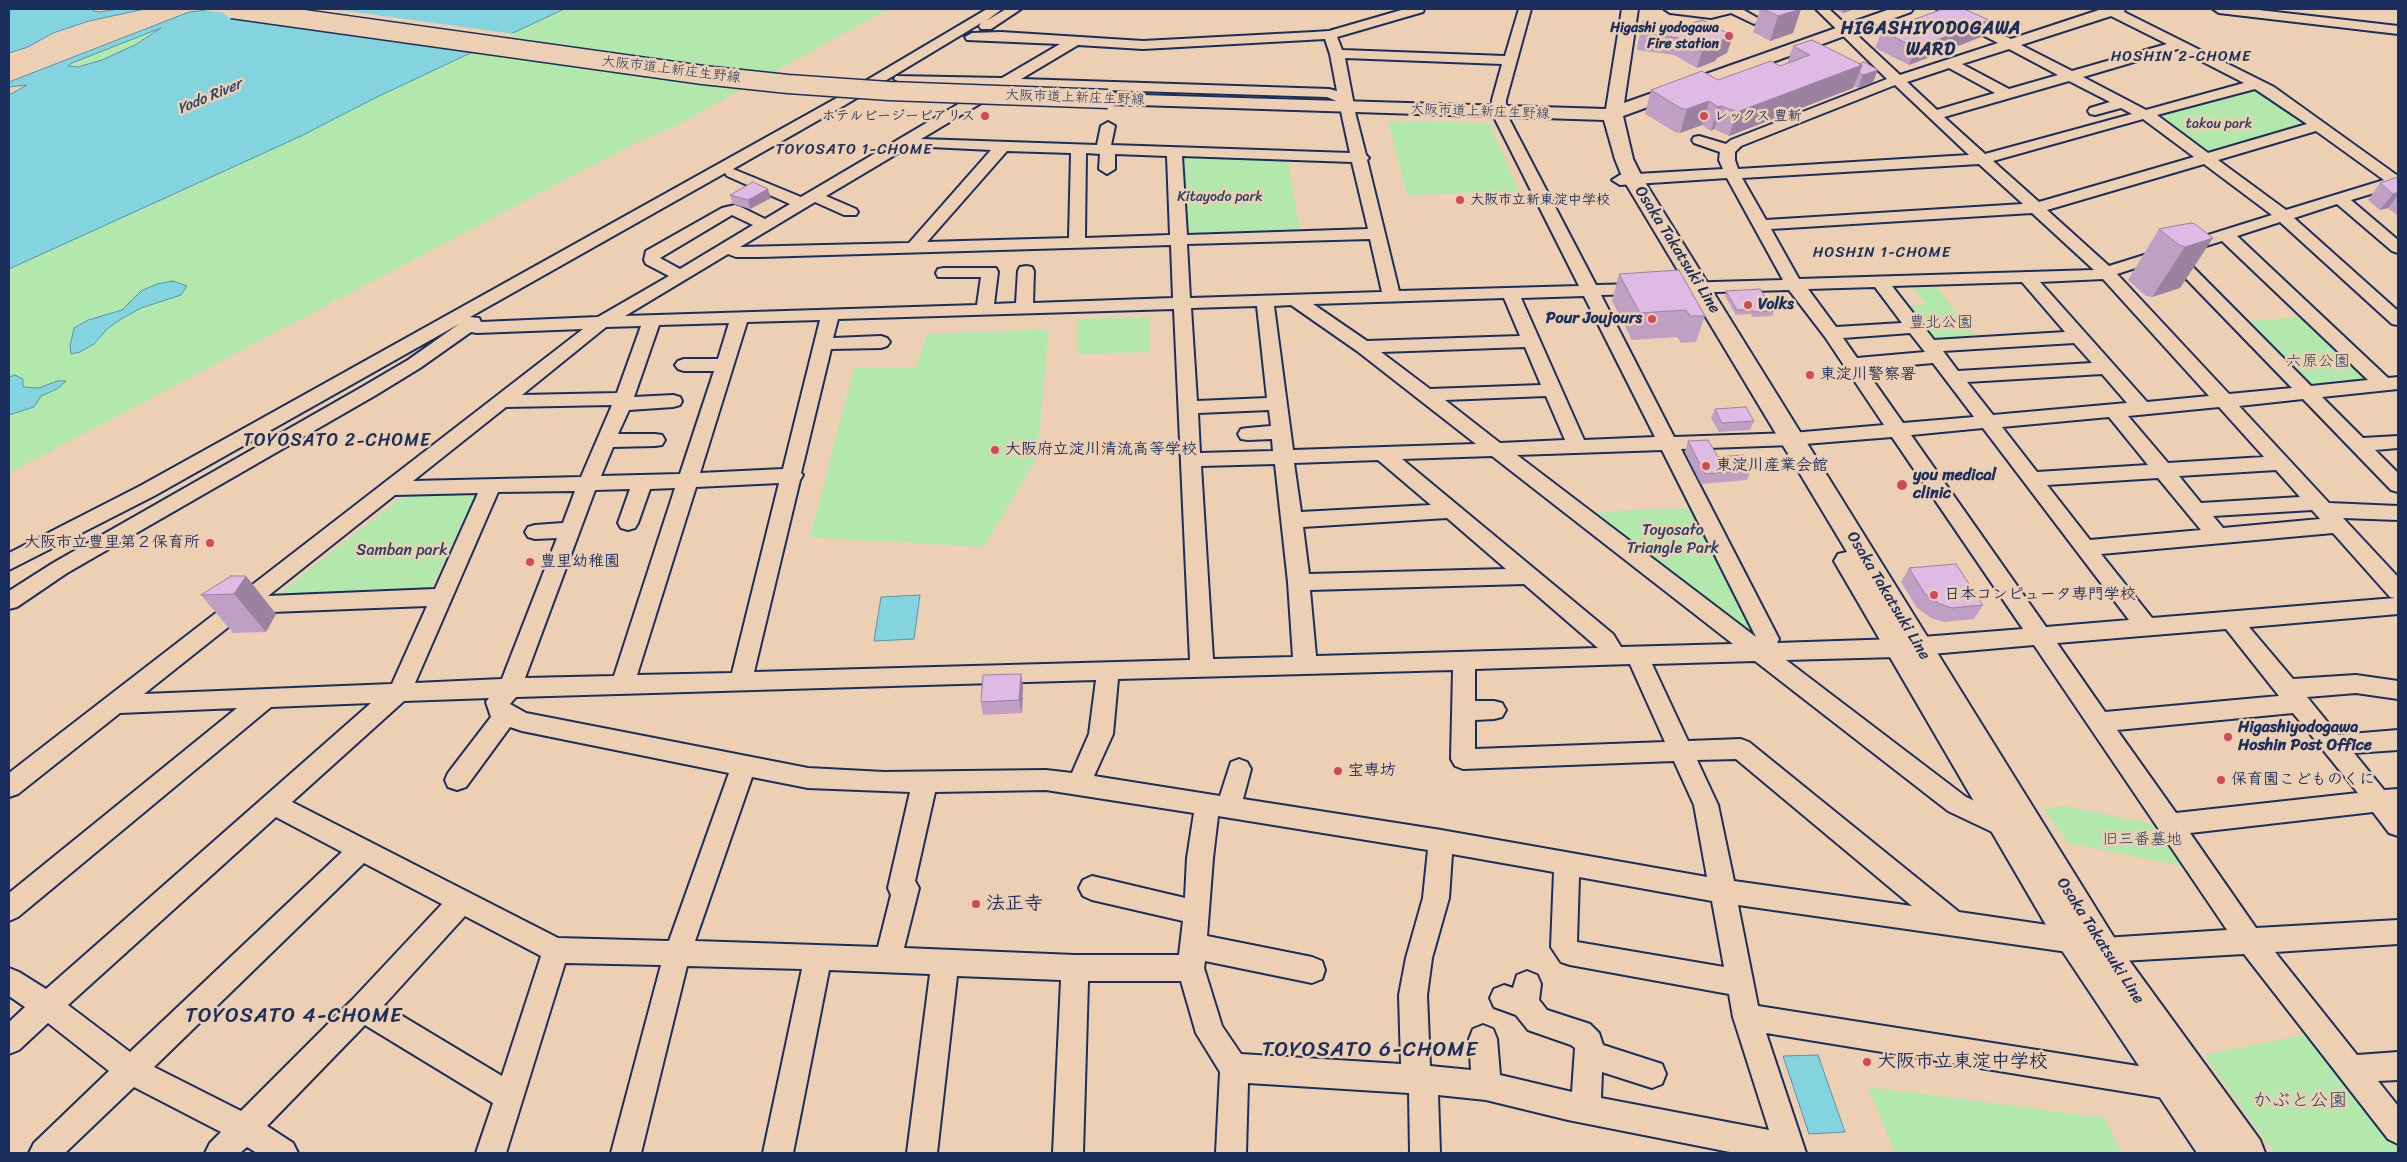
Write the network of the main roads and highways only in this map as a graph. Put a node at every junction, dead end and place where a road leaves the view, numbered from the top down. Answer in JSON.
{"nodes":[{"id":1,"x":232,"y":9,"type":"edge"},
{"id":2,"x":292,"y":9,"type":"edge"},
{"id":3,"x":1614,"y":9,"type":"edge"},
{"id":4,"x":1630,"y":9,"type":"edge"},
{"id":5,"x":1884,"y":9,"type":"edge"},
{"id":6,"x":1905,"y":9,"type":"edge"},
{"id":7,"x":1842,"y":28,"type":"junction"},
{"id":8,"x":1610,"y":34,"type":"dead end"},
{"id":9,"x":1109,"y":96,"type":"junction"},
{"id":10,"x":1604,"y":107,"type":"junction"},
{"id":11,"x":1908,"y":647,"type":"junction"},
{"id":12,"x":2089,"y":946,"type":"junction"},
{"id":13,"x":2218,"y":1153,"type":"edge"},
{"id":14,"x":2247,"y":1153,"type":"edge"}],
"edges":[{"from":1,"to":9,"type":"main road","name":"大阪市道上新庄生野線","bridge":true},
{"from":2,"to":9,"type":"main road","name":"大阪市道上新庄生野線"},
{"from":3,"to":8,"type":"main road"},
{"from":4,"to":10,"type":"main road","name":"Osaka Takatsuki Line"},
{"from":5,"to":7,"type":"main road","name":"大阪市道上新庄生野線"},
{"from":6,"to":7,"type":"main road","name":"大阪市道上新庄生野線"},
{"from":7,"to":10,"type":"main road","name":"大阪市道上新庄生野線"},
{"from":9,"to":10,"type":"main road","name":"大阪市道上新庄生野線"},
{"from":10,"to":11,"type":"main road","name":"Osaka Takatsuki Line"},
{"from":11,"to":12,"type":"main road","name":"Osaka Takatsuki Line"},
{"from":11,"to":12,"type":"main road","name":"Osaka Takatsuki Line"},
{"from":12,"to":13,"type":"main road","name":"Osaka Takatsuki Line"},
{"from":12,"to":14,"type":"main road","name":"Osaka Takatsuki Line"}]}
